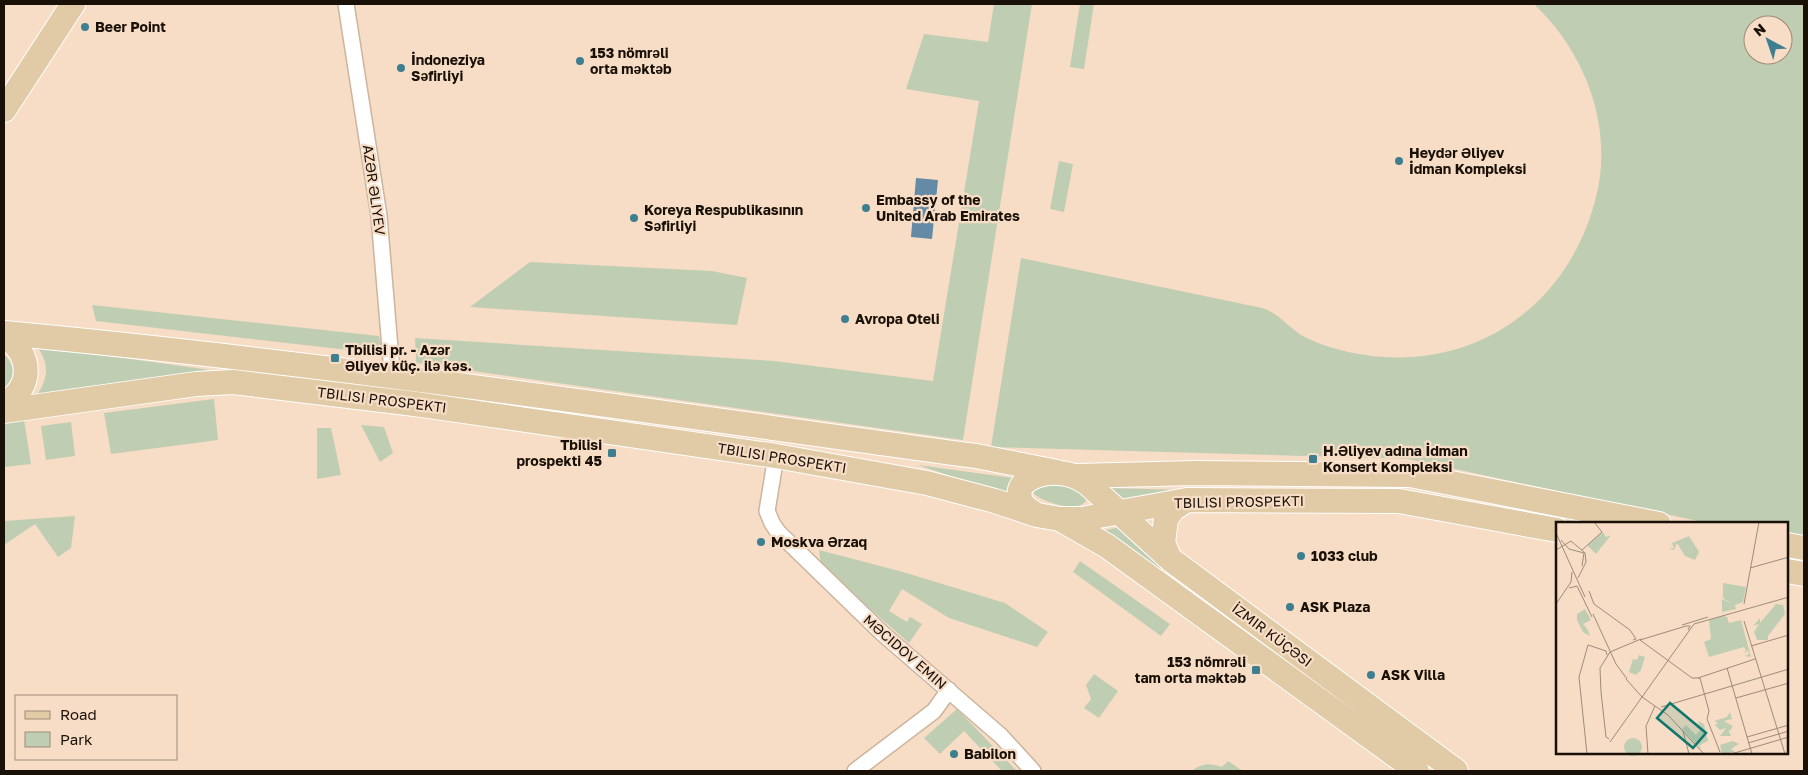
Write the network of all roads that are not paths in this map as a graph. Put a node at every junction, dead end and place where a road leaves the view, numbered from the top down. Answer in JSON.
{"nodes":[{"id":1,"x":55,"y":4,"type":"edge"},
{"id":2,"x":74,"y":4,"type":"edge"},
{"id":3,"x":346,"y":4,"type":"edge"},
{"id":4,"x":4,"y":81,"type":"edge"},
{"id":5,"x":4,"y":110,"type":"edge"},
{"id":6,"x":4,"y":334,"type":"edge"},
{"id":7,"x":393,"y":376,"type":"junction"},
{"id":8,"x":394,"y":401,"type":"junction"},
{"id":9,"x":4,"y":404,"type":"edge"},
{"id":10,"x":4,"y":411,"type":"edge"},
{"id":11,"x":776,"y":456,"type":"junction"},
{"id":12,"x":1076,"y":479,"type":"junction"},
{"id":13,"x":1187,"y":500,"type":"junction"},
{"id":14,"x":1117,"y":512,"type":"junction"},
{"id":15,"x":1060,"y":518,"type":"junction"},
{"id":16,"x":1649,"y":522,"type":"edge"},
{"id":17,"x":1556,"y":530,"type":"edge"},
{"id":18,"x":1788,"y":545,"type":"edge"},
{"id":19,"x":1804,"y":548,"type":"edge"},
{"id":20,"x":1170,"y":559,"type":"junction"},
{"id":21,"x":1788,"y":570,"type":"edge"},
{"id":22,"x":1804,"y":574,"type":"edge"},
{"id":23,"x":949,"y":690,"type":"junction"},
{"id":24,"x":855,"y":771,"type":"edge"},
{"id":25,"x":1033,"y":771,"type":"edge"},
{"id":26,"x":1418,"y":771,"type":"edge"},
{"id":27,"x":1456,"y":771,"type":"edge"}],
"edges":[{"from":1,"to":4,"type":"main road"},
{"from":2,"to":5,"type":"main road"},
{"from":3,"to":7,"type":"street","name":"AZƏR ƏLIYEV"},
{"from":6,"to":7,"type":"main road","name":"TBILISI PROSPEKTI"},
{"from":6,"to":9,"type":"main road"},
{"from":7,"to":8,"type":"street","name":"AZƏR ƏLIYEV"},
{"from":7,"to":12,"type":"main road","name":"TBILISI PROSPEKTI"},
{"from":8,"to":10,"type":"main road","name":"TBILISI PROSPEKTI"},
{"from":8,"to":11,"type":"main road","name":"TBILISI PROSPEKTI"},
{"from":11,"to":15,"type":"main road","name":"TBILISI PROSPEKTI"},
{"from":11,"to":23,"type":"street","name":"MƏCIDOV EMIN"},
{"from":12,"to":14,"type":"main road","name":"İZMIR KÜÇƏSI"},
{"from":12,"to":15,"type":"main road"},
{"from":12,"to":15,"type":"main road"},
{"from":12,"to":16,"type":"main road","name":"TBILISI PROSPEKTI"},
{"from":13,"to":14,"type":"main road","name":"TBILISI PROSPEKTI"},
{"from":13,"to":17,"type":"main road","name":"TBILISI PROSPEKTI"},
{"from":13,"to":20,"type":"main road"},
{"from":14,"to":15,"type":"main road","name":"TBILISI PROSPEKTI"},
{"from":14,"to":20,"type":"main road","name":"İZMIR KÜÇƏSI"},
{"from":15,"to":26,"type":"main road","name":"İZMIR KÜÇƏSI"},
{"from":18,"to":19,"type":"main road"},
{"from":20,"to":27,"type":"main road","name":"İZMIR KÜÇƏSI"},
{"from":21,"to":22,"type":"main road"},
{"from":23,"to":24,"type":"street"},
{"from":23,"to":25,"type":"street","name":"MƏCIDOV EMIN"}]}
